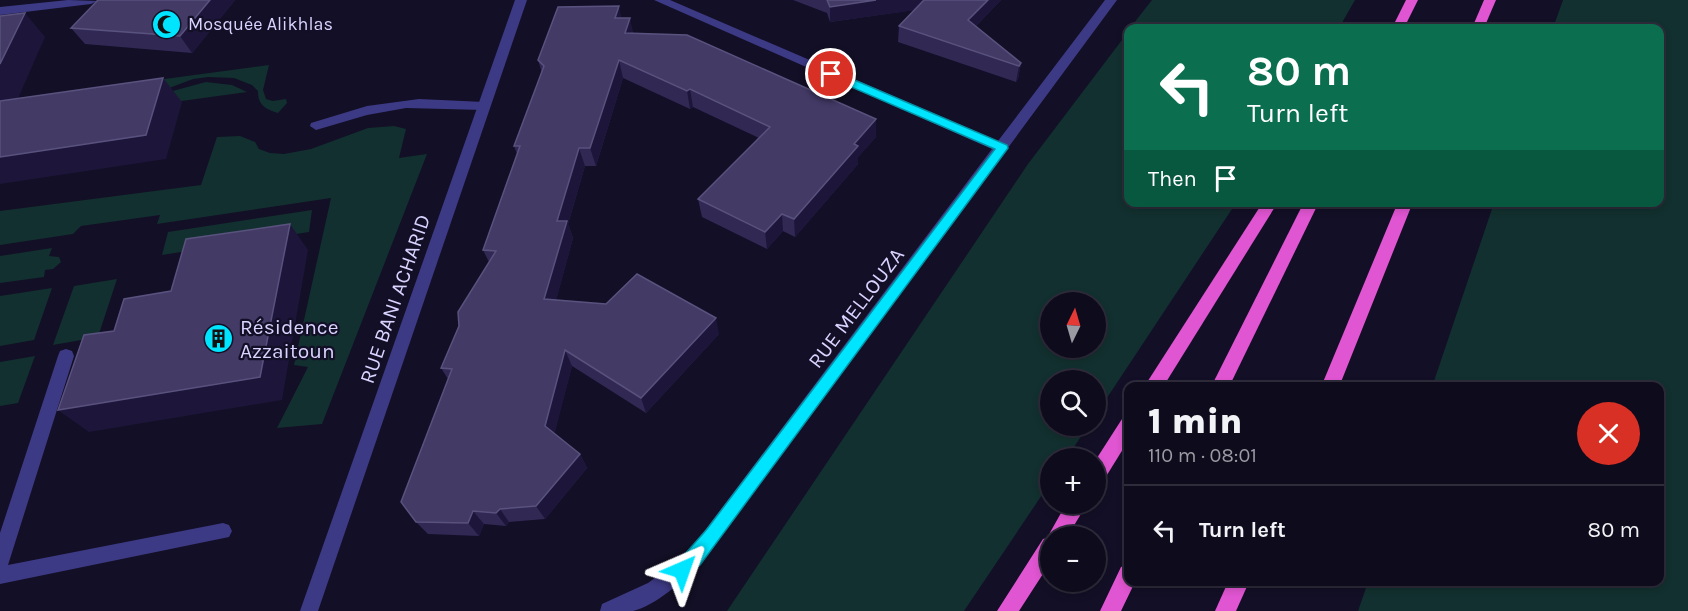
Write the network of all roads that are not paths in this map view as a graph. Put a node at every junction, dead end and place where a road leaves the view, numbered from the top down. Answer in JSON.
{"nodes":[{"id":1,"x":521,"y":0,"type":"edge"},
{"id":2,"x":660,"y":0,"type":"edge"},
{"id":3,"x":1111,"y":0,"type":"edge"},
{"id":4,"x":1412,"y":0,"type":"edge"},
{"id":5,"x":1490,"y":0,"type":"edge"},
{"id":6,"x":91,"y":2,"type":"edge"},
{"id":7,"x":0,"y":11,"type":"edge"},
{"id":8,"x":1400,"y":24,"type":"edge"},
{"id":9,"x":1480,"y":24,"type":"edge"},
{"id":10,"x":484,"y":106,"type":"junction"},
{"id":11,"x":316,"y":126,"type":"dead end"},
{"id":12,"x":1002,"y":148,"type":"junction"},
{"id":13,"x":1268,"y":207,"type":"edge"},
{"id":14,"x":1310,"y":207,"type":"edge"},
{"id":15,"x":1404,"y":207,"type":"edge"},
{"id":16,"x":66,"y":356,"type":"dead end"},
{"id":17,"x":1156,"y":382,"type":"edge"},
{"id":18,"x":1222,"y":382,"type":"edge"},
{"id":19,"x":1332,"y":382,"type":"edge"},
{"id":20,"x":1124,"y":431,"type":"edge"},
{"id":21,"x":1106,"y":460,"type":"edge"},
{"id":22,"x":223,"y":531,"type":"dead end"},
{"id":23,"x":0,"y":561,"type":"edge"},
{"id":24,"x":1040,"y":561,"type":"edge"},
{"id":25,"x":0,"y":575,"type":"edge"},
{"id":26,"x":1124,"y":582,"type":"edge"},
{"id":27,"x":1237,"y":586,"type":"edge"},
{"id":28,"x":309,"y":611,"type":"edge"},
{"id":29,"x":609,"y":611,"type":"edge"},
{"id":30,"x":1007,"y":611,"type":"edge"},
{"id":31,"x":1110,"y":611,"type":"edge"},
{"id":32,"x":1225,"y":611,"type":"edge"}],
"edges":[{"from":1,"to":10,"type":"street","name":"RUE BANI ACHARID"},
{"from":2,"to":12,"type":"street"},
{"from":3,"to":12,"type":"street","name":"RUE MELLOUZA"},
{"from":4,"to":8,"type":"highway"},
{"from":5,"to":9,"type":"highway"},
{"from":6,"to":7,"type":"street"},
{"from":10,"to":11,"type":"street"},
{"from":10,"to":28,"type":"street","name":"RUE BANI ACHARID"},
{"from":12,"to":29,"type":"street","name":"RUE MELLOUZA"},
{"from":13,"to":17,"type":"highway"},
{"from":14,"to":18,"type":"highway"},
{"from":15,"to":19,"type":"highway"},
{"from":16,"to":23,"type":"street"},
{"from":20,"to":21,"type":"highway"},
{"from":22,"to":25,"type":"street"},
{"from":24,"to":30,"type":"highway"},
{"from":26,"to":31,"type":"highway"},
{"from":27,"to":32,"type":"highway"}]}
